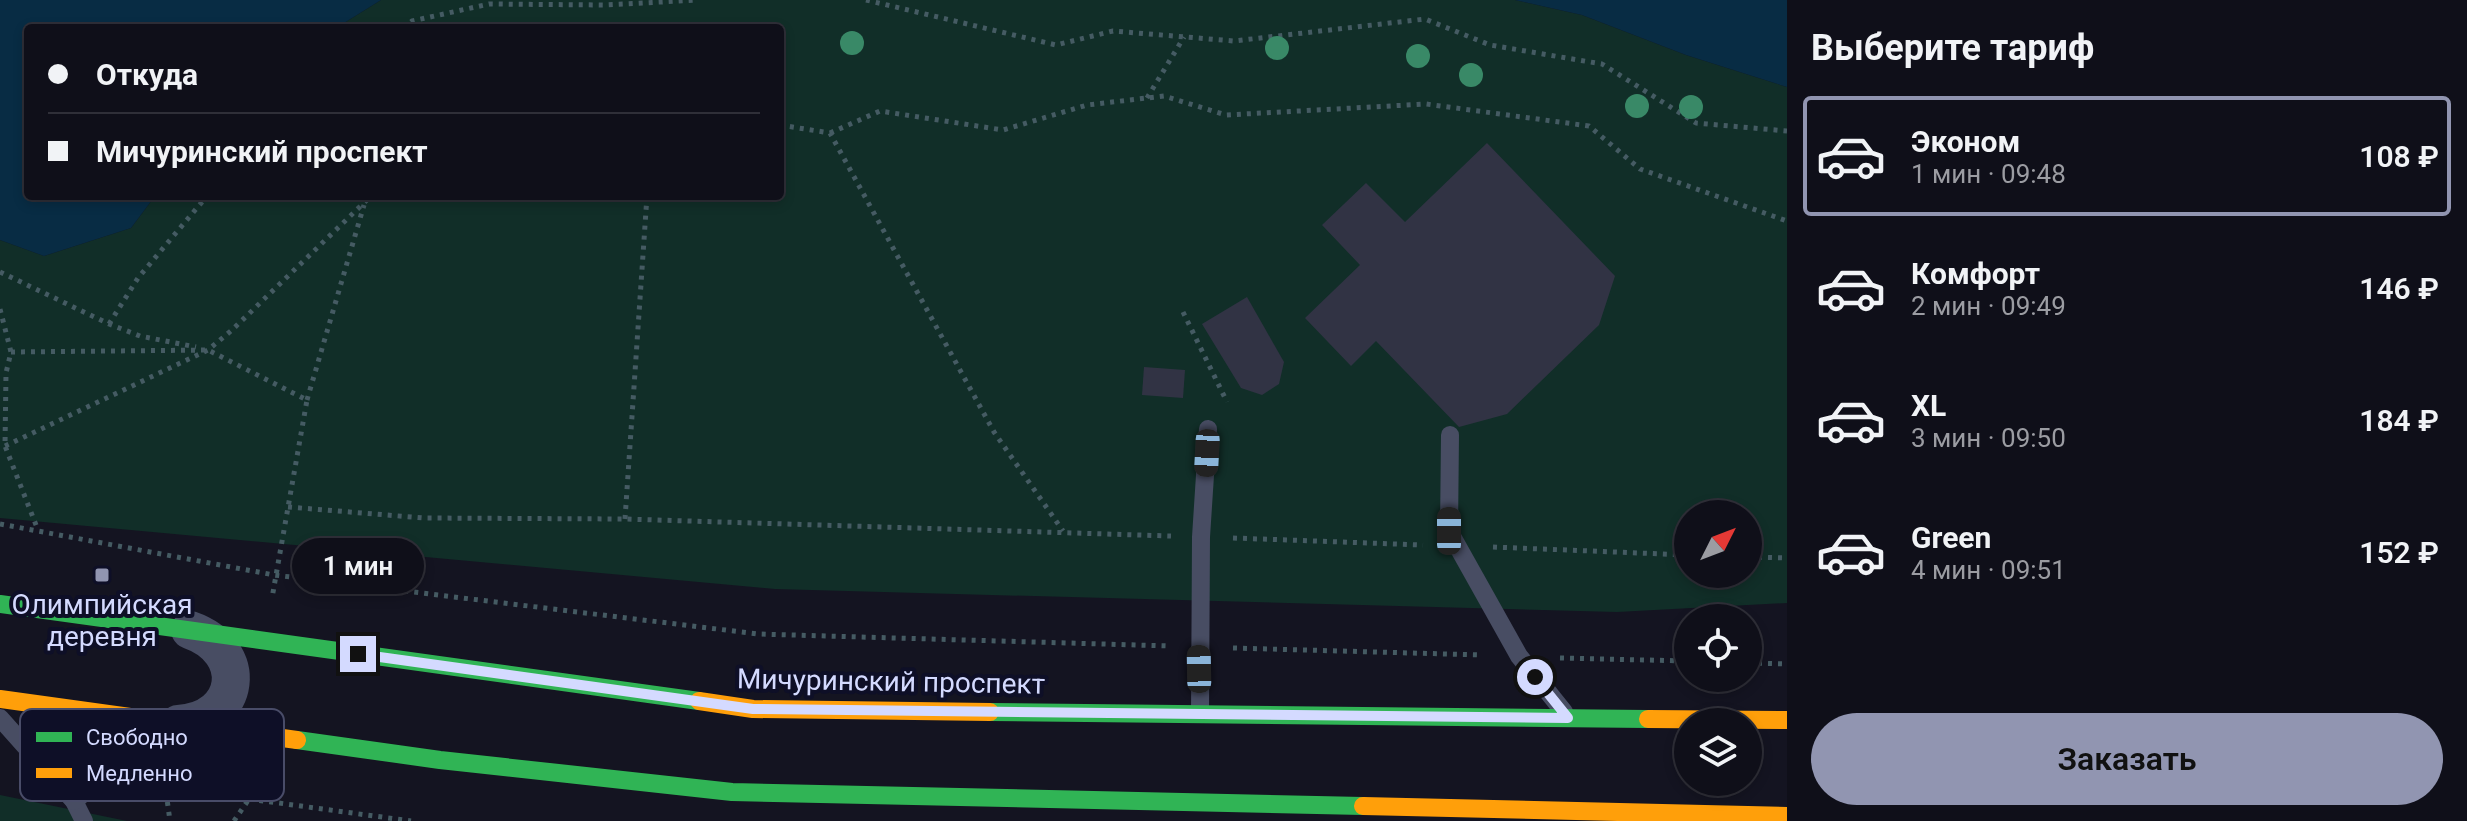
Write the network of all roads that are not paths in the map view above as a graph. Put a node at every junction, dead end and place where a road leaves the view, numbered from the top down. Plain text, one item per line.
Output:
1 (1208, 429) road end
2 (1450, 435) dead end
3 (0, 604) edge
4 (190, 630) junction
5 (0, 699) edge
6 (70, 709) edge
7 (218, 709) edge
8 (1200, 714) junction
9 (0, 718) edge
10 (1568, 718) junction
11 (1787, 720) edge
12 (284, 739) edge
13 (20, 740) edge
14 (74, 801) edge
15 (1787, 816) edge
16 (84, 821) edge

1 - 8 lane
2 - 10 lane
3 - 4 main road, Мичуринский проспект
4 - 7 street
4 - 8 main road, Мичуринский проспект
5 - 6 main road
8 - 10 main road, Мичуринский проспект
9 - 13 lane
10 - 11 main road, Мичуринский проспект
12 - 15 main road
14 - 16 lane

